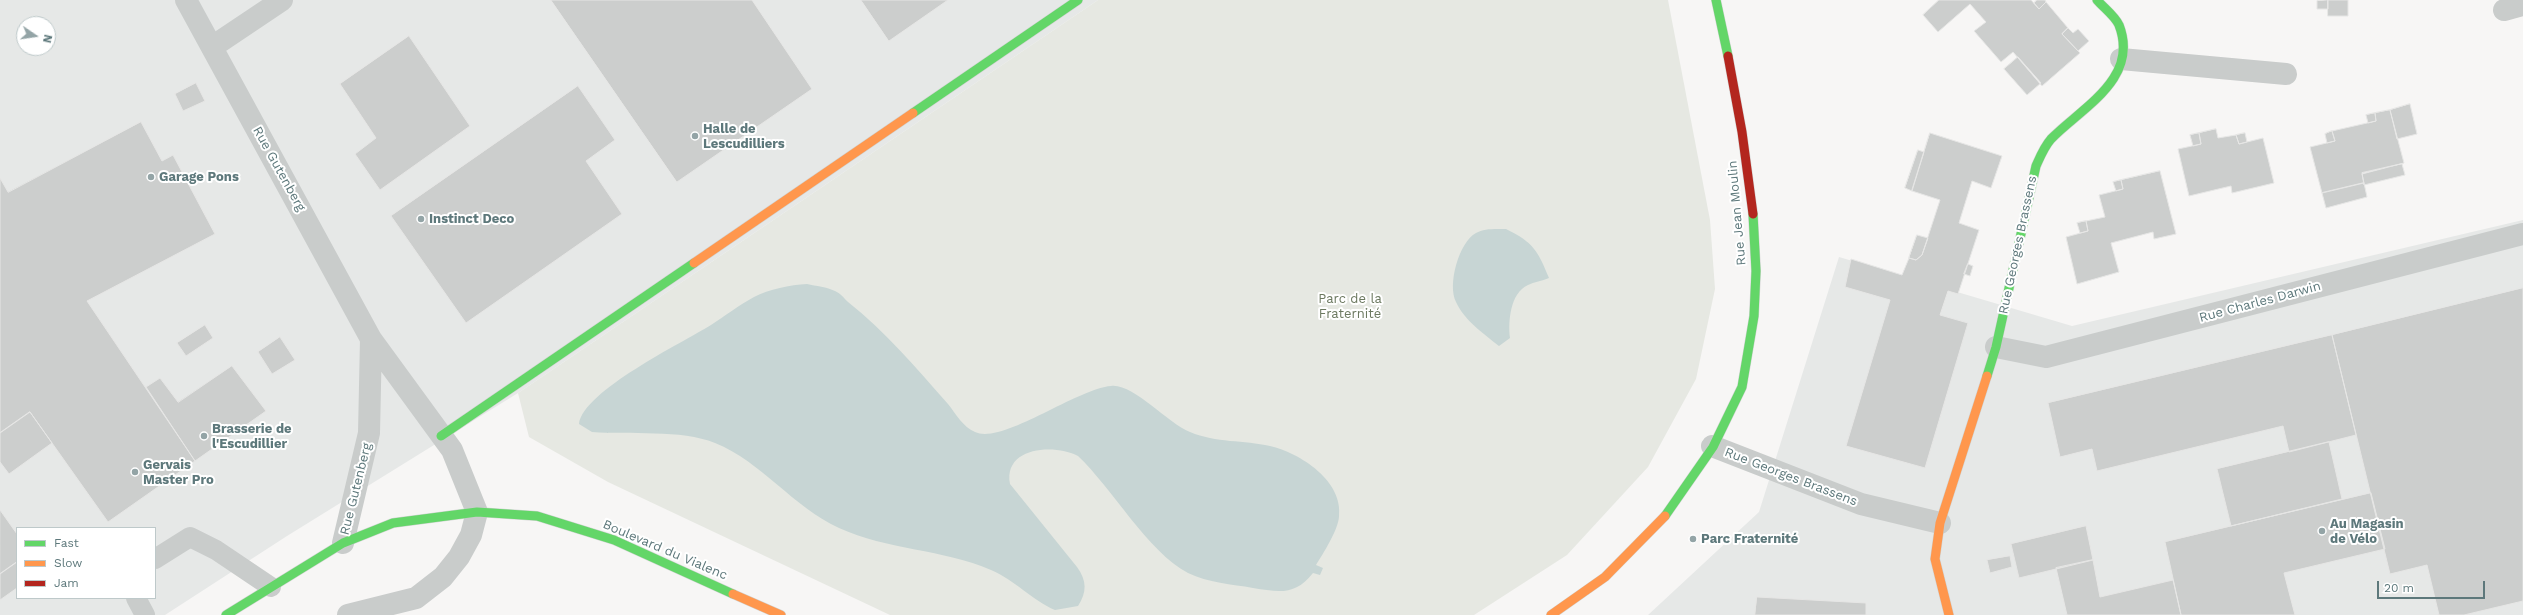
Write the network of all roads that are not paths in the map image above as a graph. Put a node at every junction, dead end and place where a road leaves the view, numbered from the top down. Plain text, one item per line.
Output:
1 (186, 0) edge
2 (282, 0) edge
3 (1078, 0) edge
4 (1716, 0) edge
5 (2097, 0) edge
6 (212, 47) junction
7 (2121, 59) junction
8 (2286, 74) dead end
9 (2523, 234) edge
10 (371, 339) junction
11 (1996, 347) junction
12 (441, 436) junction
13 (1712, 446) junction
14 (477, 512) junction
15 (1940, 523) junction
16 (342, 543) junction
17 (156, 558) edge
18 (271, 587) junction
19 (136, 599) edge
20 (1948, 614) edge
21 (144, 615) edge
22 (226, 615) edge
23 (348, 615) edge
24 (781, 615) edge
25 (1551, 615) edge

1 - 6 street, Rue Gutenberg
2 - 6 street
3 - 12 street
4 - 13 street, Rue Jean Moulin
5 - 7 street, Rue Georges Brassens
6 - 10 street, Rue Gutenberg
7 - 8 street
7 - 11 street, Rue Georges Brassens
9 - 11 street, Rue Charles Darwin
10 - 12 street, Rue Gutenberg
10 - 16 street, Rue Gutenberg
11 - 15 street, Rue Georges Brassens
12 - 14 street, Rue Gutenberg
13 - 15 street, Rue Georges Brassens
13 - 25 street, Rue Jean Moulin
14 - 16 street, Boulevard du Vialenc
14 - 23 street
14 - 24 street, Boulevard du Vialenc
15 - 20 street, Rue Georges Brassens
16 - 18 street, Boulevard du Vialenc
17 - 18 lane
18 - 22 street, Boulevard du Vialenc
19 - 21 lane

